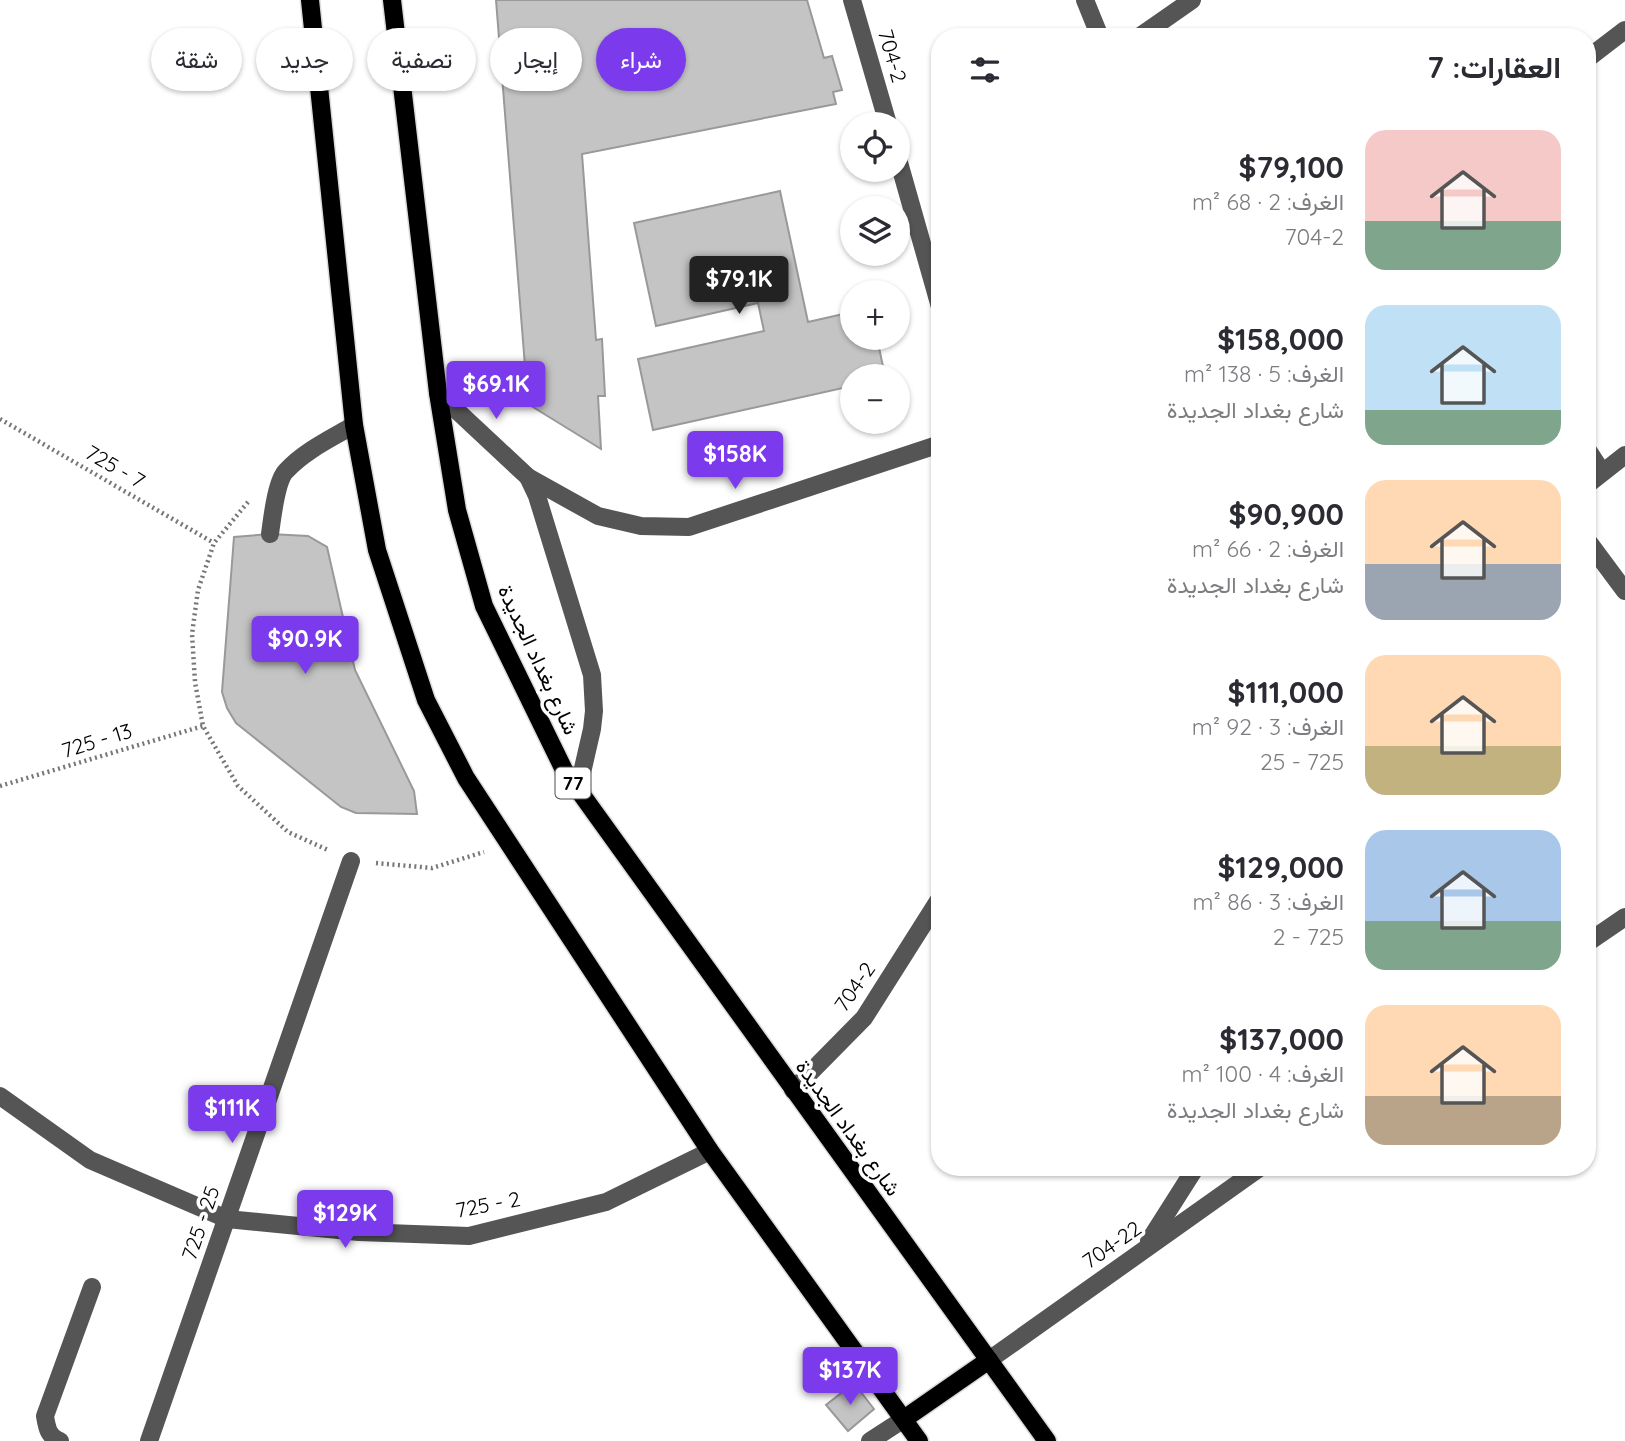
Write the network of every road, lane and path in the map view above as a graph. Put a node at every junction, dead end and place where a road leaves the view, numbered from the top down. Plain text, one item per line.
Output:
1 (310, 0) edge
2 (392, 0) edge
3 (852, 0) edge
4 (1085, 0) edge
5 (1192, 0) edge
6 (1096, 28) edge
7 (1152, 28) edge
8 (1625, 30) edge
9 (1596, 51) edge
10 (885, 112) edge
11 (905, 182) edge
12 (931, 275) edge
13 (438, 393) junction
14 (0, 419) edge
15 (354, 425) junction
16 (931, 447) edge
17 (1625, 455) edge
18 (1596, 463) edge
19 (284, 472) junction
20 (1602, 472) junction
21 (1596, 477) edge
22 (528, 478) junction
23 (270, 534) dead end
24 (214, 543) junction
25 (1596, 552) edge
26 (1625, 591) edge
27 (203, 726) junction
28 (0, 786) edge
29 (578, 790) junction
30 (510, 845) junction
31 (351, 861) junction
32 (931, 912) edge
33 (1625, 917) edge
34 (1596, 937) edge
35 (793, 1090) junction
36 (0, 1096) edge
37 (710, 1151) junction
38 (1190, 1176) edge
39 (1248, 1176) edge
40 (227, 1219) junction
41 (1144, 1250) junction
42 (92, 1287) dead end
43 (989, 1360) junction
44 (904, 1419) junction
45 (60, 1441) edge
46 (149, 1441) edge
47 (870, 1441) edge
48 (919, 1441) edge
49 (1047, 1441) edge

1 - 15 main road
2 - 13 main road, شارع بغداد الجديدة / 77
3 - 10 street, 704-2
4 - 6 street
5 - 7 street
8 - 9 street
11 - 12 street
13 - 22 street
13 - 29 main road, شارع بغداد الجديدة / 77
14 - 24 path, 725 - 7
15 - 19 street
15 - 30 main road
16 - 22 street
17 - 20 street
18 - 20 street
19 - 23 street
19 - 24 path
20 - 21 street
22 - 29 street
24 - 27 path
25 - 26 street
27 - 28 path, 725 - 13
27 - 31 path
29 - 35 main road, شارع بغداد الجديدة / 77
30 - 31 path
30 - 37 main road
31 - 40 street, 725 - 25
32 - 35 street, 704-2
33 - 34 street
35 - 43 main road, شارع بغداد الجديدة / 77
36 - 40 street, 725 - 2
37 - 40 street, 725 - 2
37 - 44 main road
38 - 41 street
39 - 41 street, 704-22
40 - 46 street, 725 - 25
41 - 43 street, 704-22
42 - 45 street
43 - 44 main road
43 - 49 main road, شارع بغداد الجديدة / 77
44 - 47 street
44 - 48 main road

